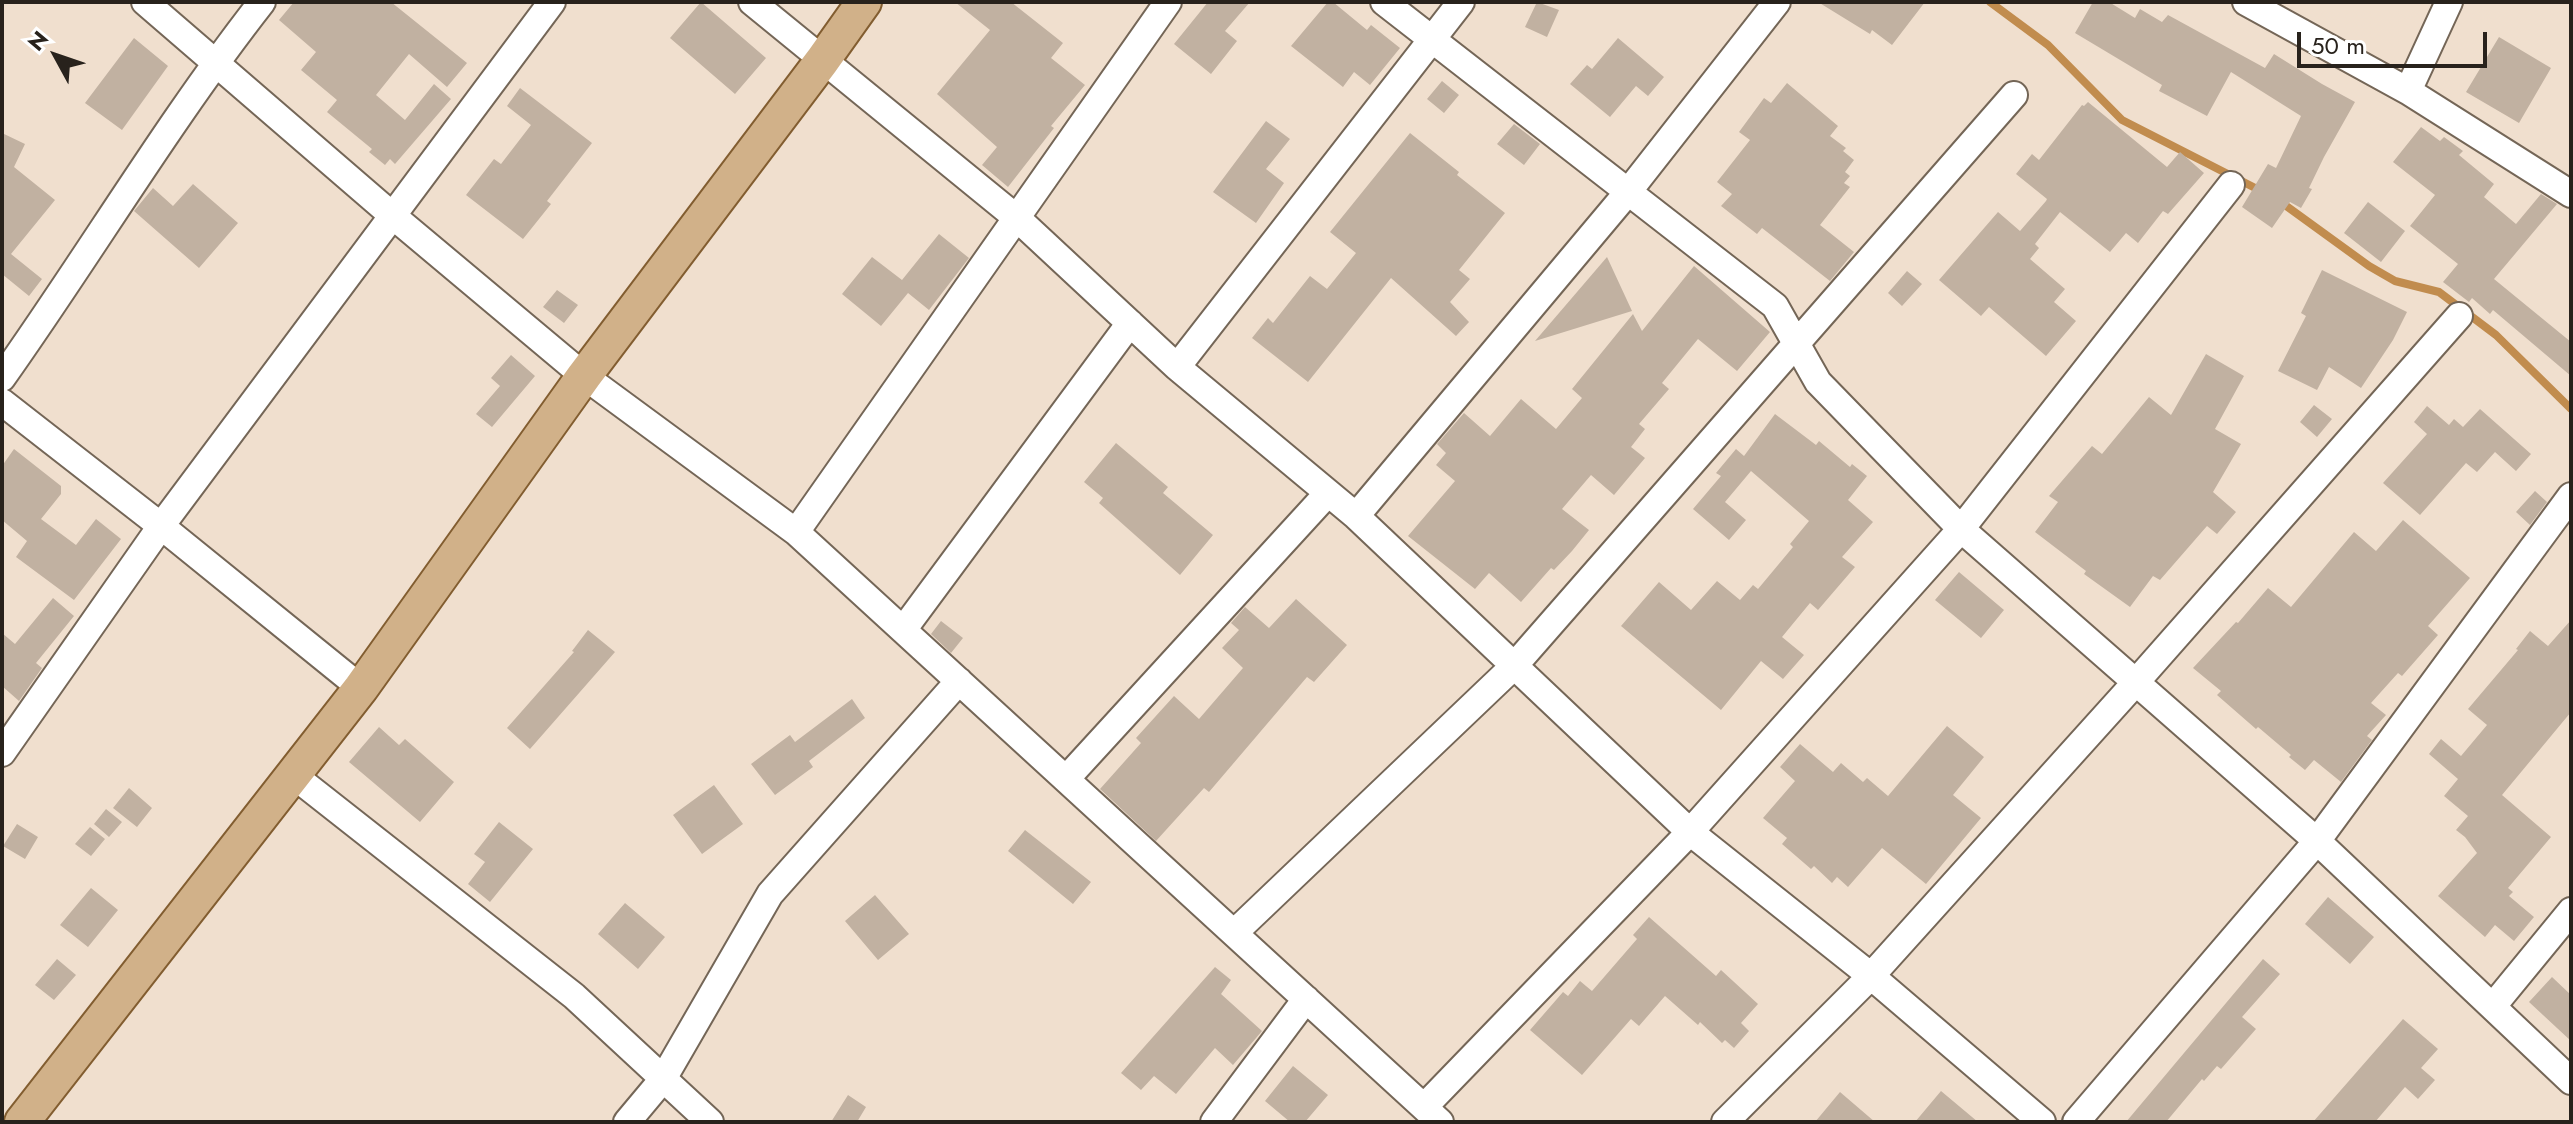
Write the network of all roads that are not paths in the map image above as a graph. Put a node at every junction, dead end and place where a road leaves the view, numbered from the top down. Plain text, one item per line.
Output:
1 (145, 2) edge
2 (262, 2) edge
3 (552, 2) edge
4 (752, 2) edge
5 (864, 2) edge
6 (1168, 2) edge
7 (1384, 2) edge
8 (1461, 2) edge
9 (1777, 2) edge
10 (2246, 2) edge
11 (2449, 2) edge
12 (1431, 40) junction
13 (822, 61) junction
14 (215, 62) junction
15 (2408, 91) junction
16 (2014, 95) dead end
17 (2231, 185) dead end
18 (1628, 192) junction
19 (2571, 194) edge
20 (393, 216) junction
21 (1018, 219) junction
22 (2459, 316) dead end
23 (1130, 323) junction
24 (1797, 343) junction
25 (1177, 367) junction
26 (584, 376) junction
27 (2, 378) edge
28 (2, 402) edge
29 (1328, 493) junction
30 (2571, 496) edge
31 (1356, 516) junction
32 (161, 526) junction
33 (1961, 529) junction
34 (796, 532) junction
35 (903, 630) junction
36 (1514, 666) junction
37 (959, 681) junction
38 (2136, 682) junction
39 (361, 688) junction
40 (2, 753) edge
41 (293, 775) junction
42 (1066, 779) junction
43 (1690, 832) junction
44 (2317, 841) junction
45 (2571, 911) edge
46 (1234, 933) junction
47 (1871, 976) junction
48 (1306, 999) junction
49 (2493, 1006) junction
50 (663, 1079) junction
51 (2571, 1081) edge
52 (1432, 1114) edge
53 (22, 1122) edge
54 (627, 1122) edge
55 (710, 1122) edge
56 (1214, 1122) edge
57 (1725, 1122) edge
58 (2042, 1122) edge
59 (2076, 1122) edge

1 - 14 street
2 - 14 street
3 - 20 street
4 - 13 street
5 - 13 main road
6 - 21 street
7 - 12 street
8 - 12 street
9 - 18 street
10 - 15 street
11 - 15 street
12 - 18 street
12 - 25 street
13 - 21 street
13 - 26 main road
14 - 20 street
14 - 27 street
15 - 19 street
16 - 24 street
17 - 33 street
18 - 24 street
18 - 31 street
20 - 26 street
20 - 32 street
21 - 23 street
21 - 34 street
22 - 38 street
23 - 25 street
23 - 35 street
24 - 33 street
24 - 36 street
25 - 29 street
26 - 34 street
26 - 39 main road
28 - 32 street
29 - 31 street
29 - 42 street
30 - 44 street
31 - 36 street
32 - 39 street
32 - 40 street
33 - 38 street
33 - 43 street
34 - 35 street
35 - 37 street
36 - 43 street
36 - 46 street
37 - 42 street
37 - 50 street
38 - 44 street
38 - 47 street
39 - 41 main road
41 - 50 street
41 - 53 main road
42 - 46 street
43 - 47 street
43 - 52 street
44 - 49 street
44 - 59 street
45 - 49 street
46 - 48 street
47 - 57 street
47 - 58 street
48 - 52 street
48 - 56 street
49 - 51 street
50 - 54 street
50 - 55 street

